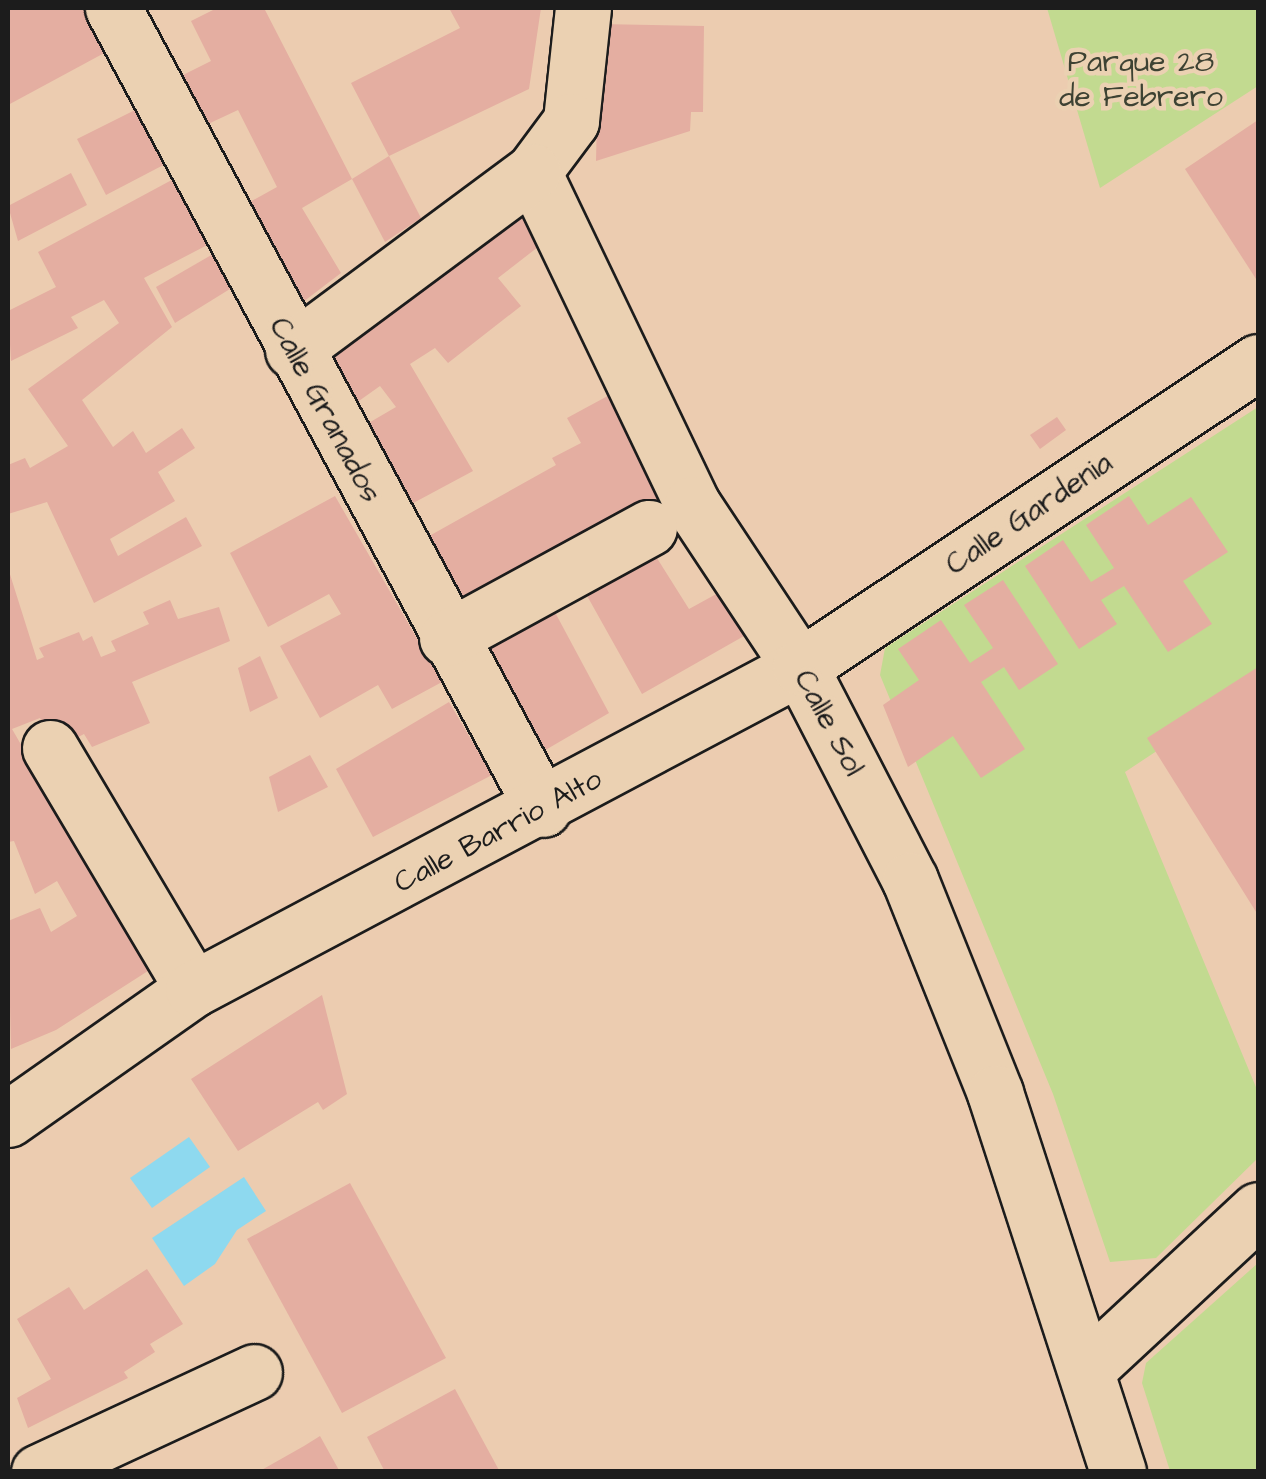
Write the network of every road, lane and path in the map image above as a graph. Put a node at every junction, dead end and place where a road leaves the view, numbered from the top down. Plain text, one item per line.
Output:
1 (113, 8) edge
2 (583, 8) edge
3 (534, 172) junction
4 (293, 350) junction
5 (1258, 362) edge
6 (649, 528) dead end
7 (447, 638) junction
8 (800, 667) junction
9 (50, 748) dead end
10 (543, 809) junction
11 (193, 990) junction
12 (8, 1118) edge
13 (1258, 1210) edge
14 (1087, 1369) junction
15 (254, 1372) dead end
16 (40, 1472) edge
17 (1118, 1472) edge

1 - 4 street, Calle Granados
2 - 3 street
3 - 4 street
3 - 8 street, Calle Sol
4 - 7 street, Calle Granados
5 - 8 street, Calle Gardenia
6 - 7 street
7 - 10 street, Calle Granados
8 - 10 street, Calle Barrio Alto
8 - 14 street, Calle Sol
9 - 11 street
10 - 11 street, Calle Barrio Alto
11 - 12 street, Calle Barrio Alto
13 - 14 street
14 - 17 street, Calle Sol
15 - 16 street

